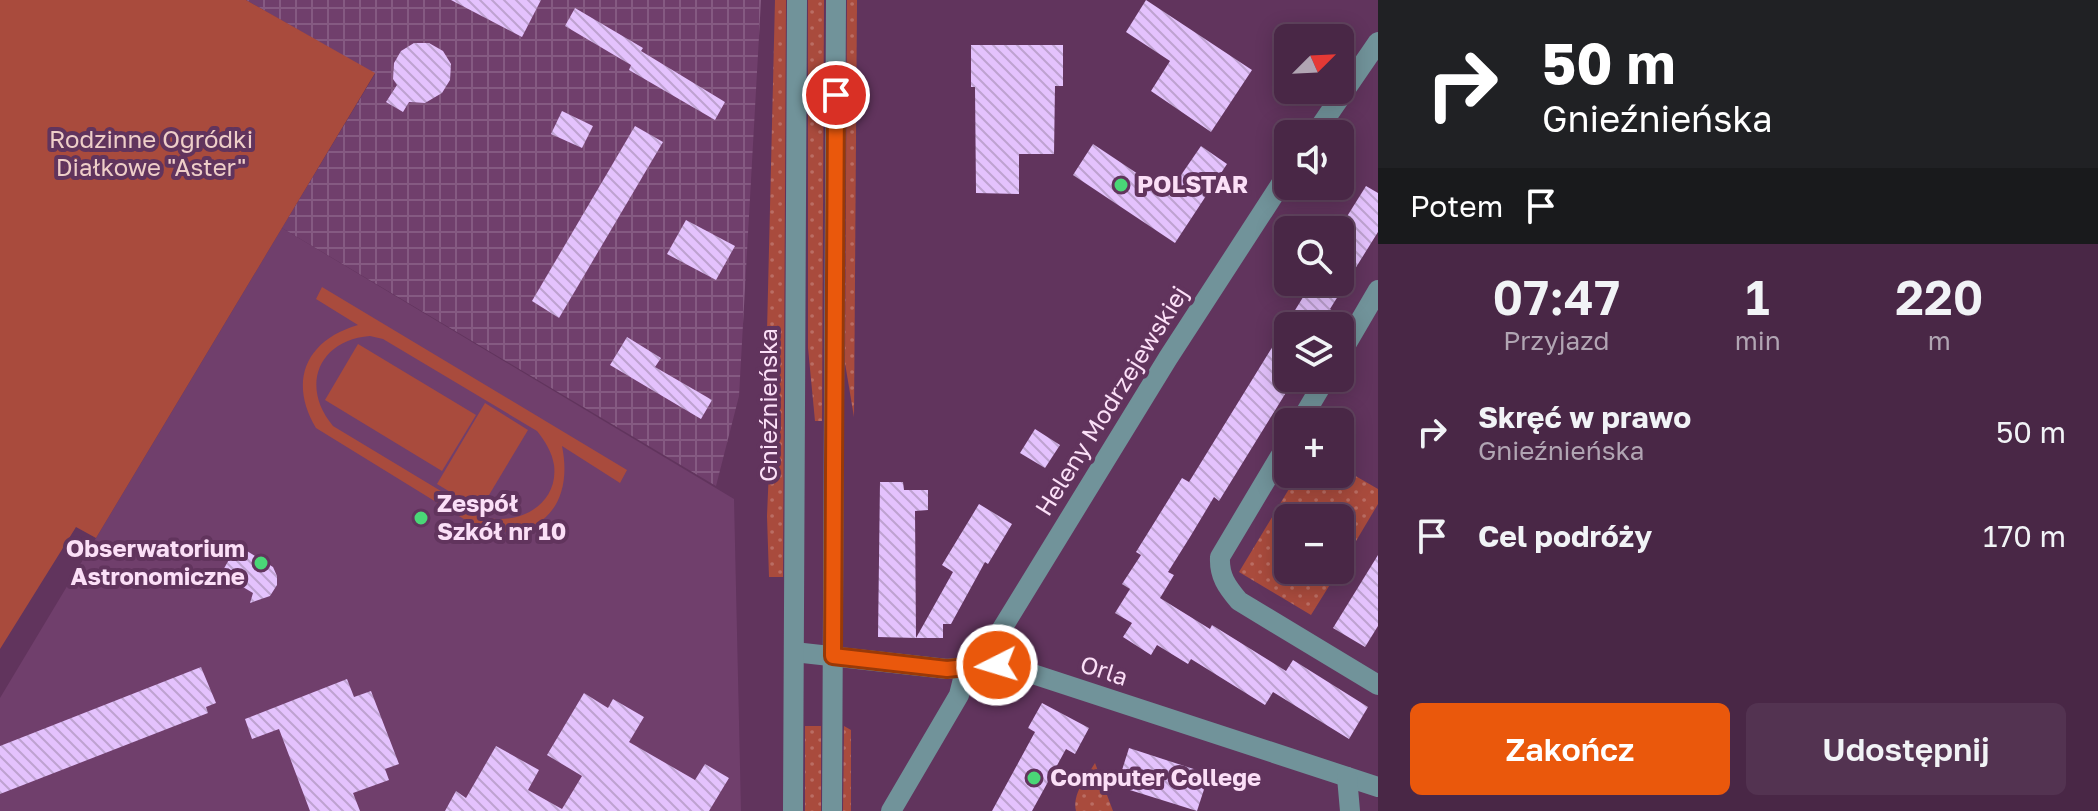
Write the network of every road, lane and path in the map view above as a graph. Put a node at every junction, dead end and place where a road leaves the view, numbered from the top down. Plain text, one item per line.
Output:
1 (797, 0) edge
2 (836, 0) edge
3 (1378, 42) edge
4 (1325, 120) edge
5 (1274, 195) edge
6 (1378, 290) edge
7 (1354, 331) edge
8 (1274, 466) edge
9 (794, 652) junction
10 (833, 656) junction
11 (975, 663) junction
12 (1378, 685) edge
13 (1347, 777) junction
14 (1378, 787) edge
15 (793, 811) edge
16 (832, 811) edge
17 (891, 811) edge
18 (1350, 811) edge

1 - 9 street, Gnieźnieńska
2 - 10 street
3 - 4 street
5 - 11 street, Heleny Modrzejewskiej
6 - 7 street
8 - 12 street
9 - 10 street, Orla
9 - 15 street, Gnieźnieńska
10 - 11 street, Orla
10 - 16 street
11 - 13 street, Orla
11 - 17 street, Heleny Modrzejewskiej
13 - 14 street, Orla
13 - 18 street

